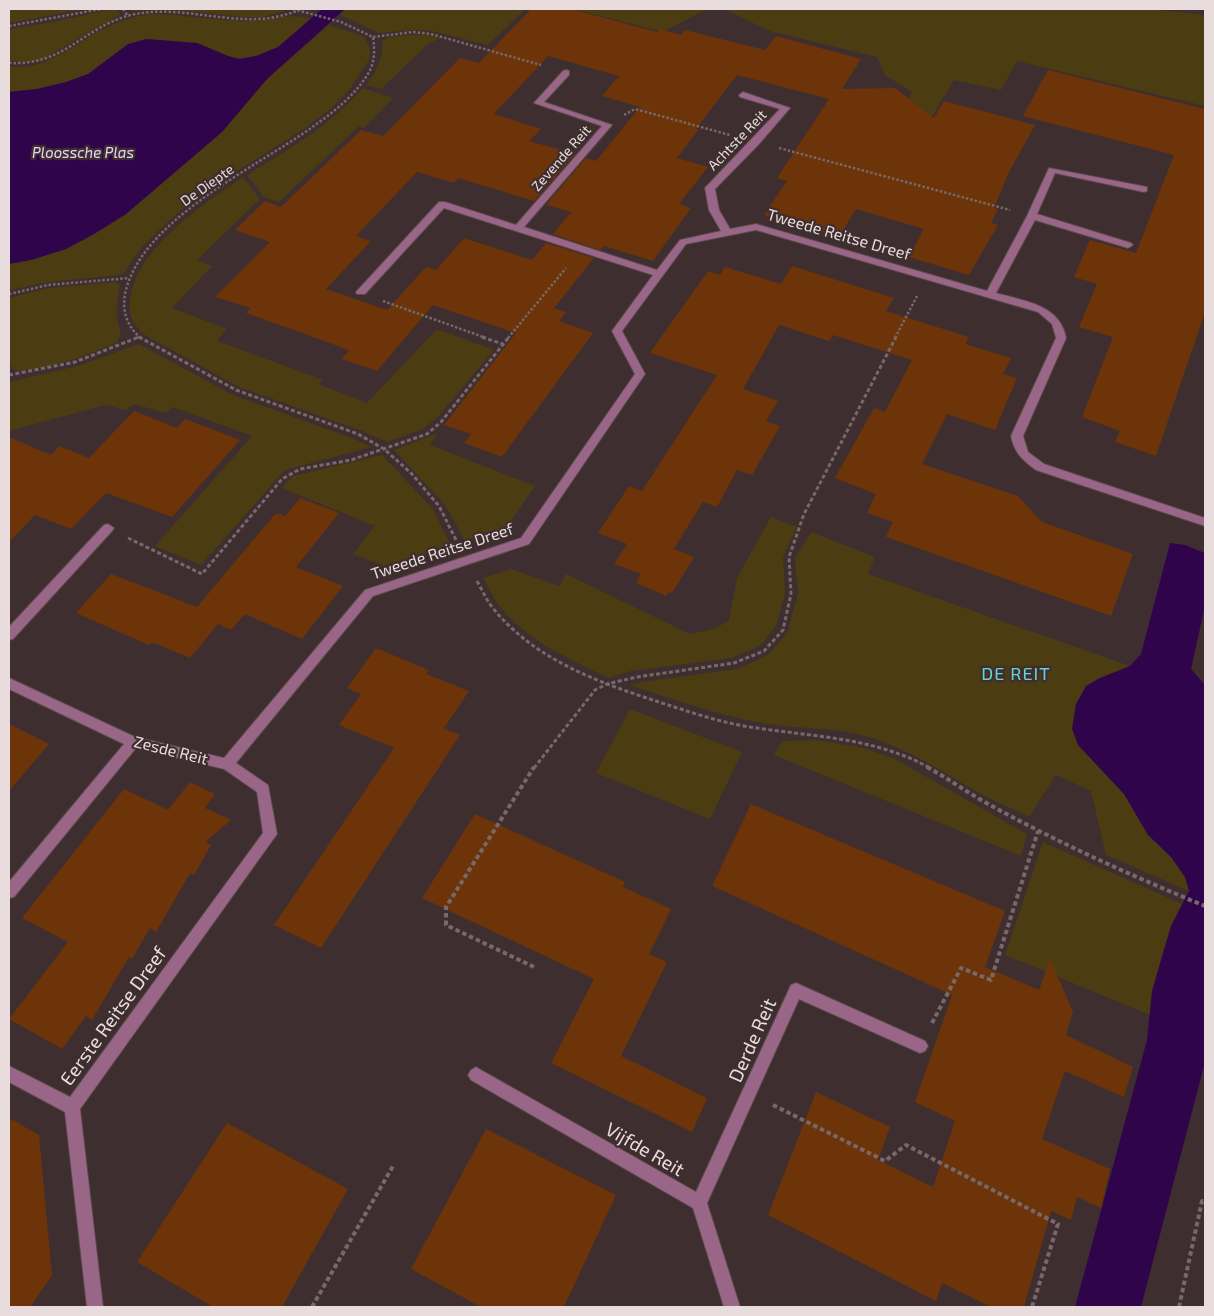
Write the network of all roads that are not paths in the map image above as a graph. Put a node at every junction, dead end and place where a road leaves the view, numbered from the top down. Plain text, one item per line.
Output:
1 (566, 73) road end
2 (743, 95) dead end
3 (1144, 189) dead end
4 (1032, 216) junction
5 (518, 228) junction
6 (727, 232) junction
7 (1128, 246) dead end
8 (659, 274) junction
9 (361, 292) road end
10 (990, 294) junction
11 (1205, 522) edge
12 (108, 528) road end
13 (9, 635) edge
14 (9, 683) edge
15 (133, 742) junction
16 (227, 764) junction
17 (270, 834) joint
18 (9, 892) edge
19 (920, 1046) road end
20 (9, 1074) edge
21 (476, 1076) dead end
22 (72, 1107) junction
23 (699, 1203) junction
24 (95, 1307) edge
25 (732, 1307) edge

1 - 5 street, Zevende Reit
2 - 6 street, Achtste Reit
3 - 4 street
4 - 7 street
4 - 10 street
5 - 8 street
5 - 9 street
6 - 8 street, Tweede Reitse Dreef
6 - 10 street, Tweede Reitse Dreef
8 - 16 street, Tweede Reitse Dreef
10 - 11 street, Tweede Reitse Dreef
12 - 13 street
14 - 15 street, Zesde Reit
15 - 16 street, Zesde Reit
15 - 18 street
16 - 17 street, Zesde Reit
17 - 22 street, Eerste Reitse Dreef
19 - 23 street, Derde Reit
20 - 22 street
21 - 23 street, Vijfde Reit
22 - 24 street, Eerste Reitse Dreef
23 - 25 street

